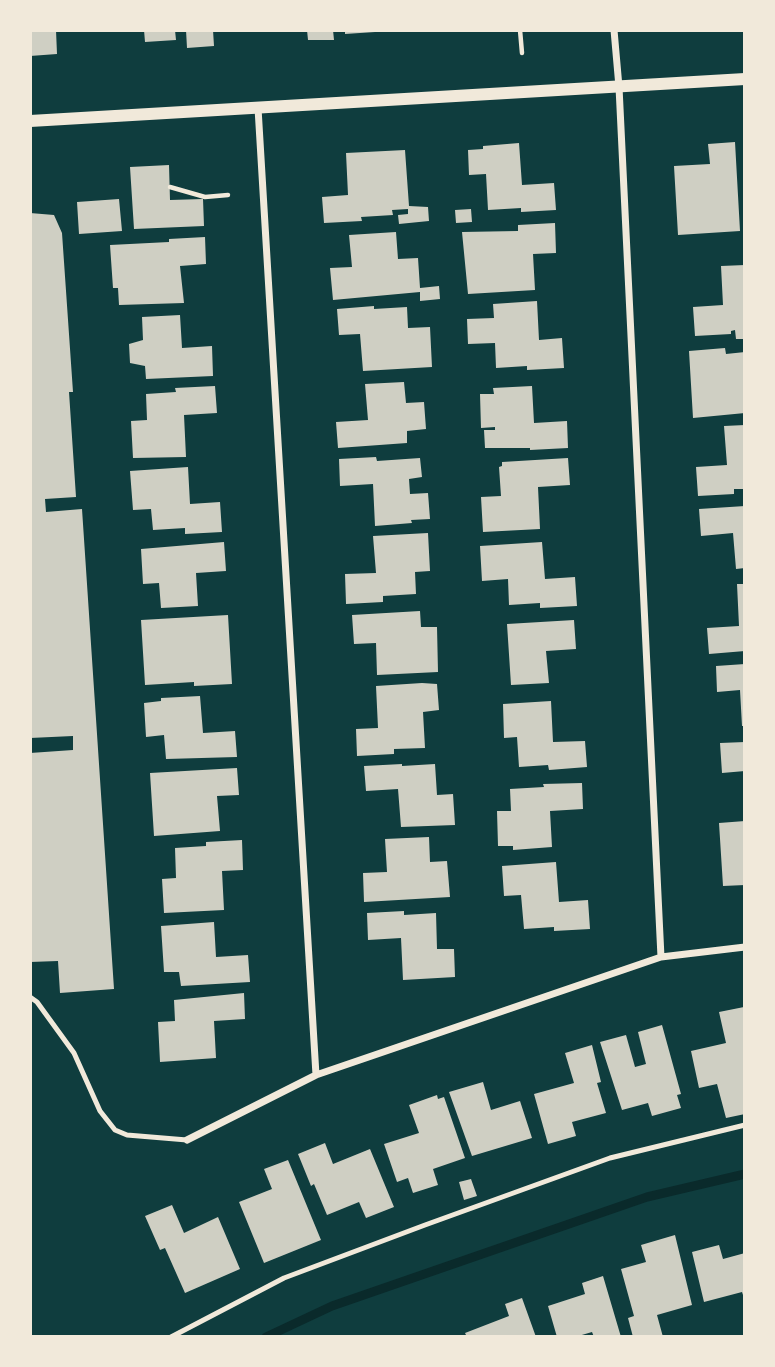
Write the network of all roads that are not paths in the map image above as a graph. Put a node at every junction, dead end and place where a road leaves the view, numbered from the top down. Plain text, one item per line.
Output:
1 (614, 30) edge
2 (745, 79) edge
3 (619, 87) junction
4 (258, 108) junction
5 (30, 121) edge
6 (745, 947) edge
7 (660, 957) junction
8 (30, 997) edge
9 (316, 1075) junction
10 (745, 1125) edge
11 (187, 1140) joint
12 (172, 1337) edge

1 - 3 street
2 - 3 street
3 - 4 street
3 - 7 street
4 - 5 street
4 - 9 street
6 - 7 street
7 - 9 street
8 - 11 lane
9 - 11 street
10 - 12 lane

